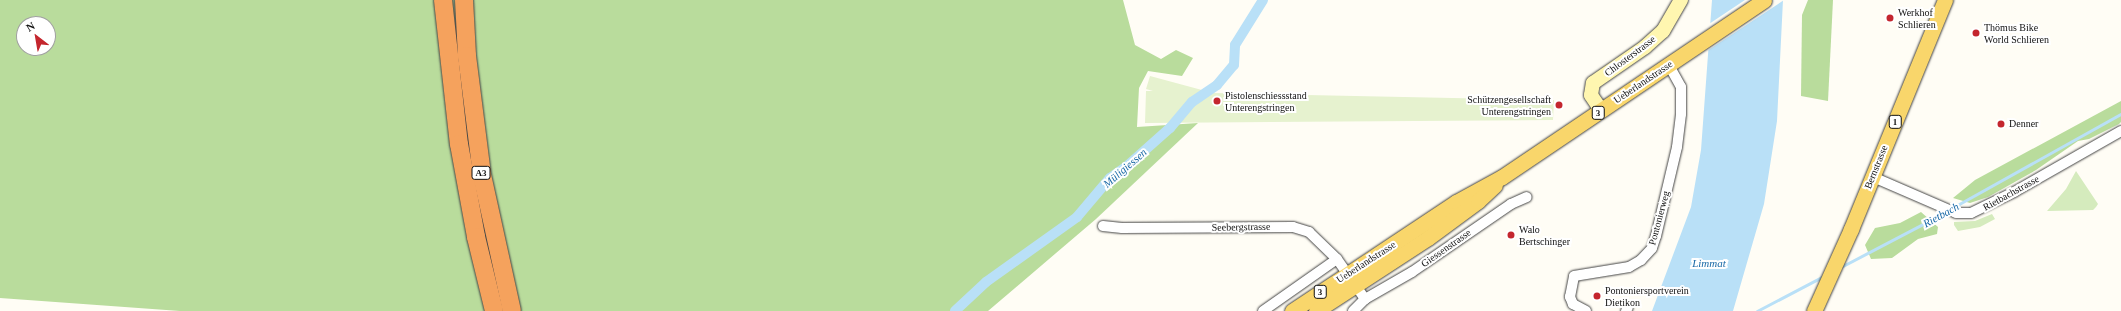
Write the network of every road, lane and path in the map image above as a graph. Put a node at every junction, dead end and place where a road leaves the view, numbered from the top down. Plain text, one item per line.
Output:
1 (443, 0) edge
2 (457, 0) edge
3 (464, 0) edge
4 (1681, 0) edge
5 (1764, 0) edge
6 (1945, 0) edge
7 (464, 32) junction
8 (1669, 64) junction
9 (1601, 110) junction
10 (2121, 131) edge
11 (1873, 177) junction
12 (1527, 196) dead end
13 (1103, 226) dead end
14 (1337, 259) junction
15 (1352, 279) junction
16 (1365, 299) junction
17 (494, 311) edge
18 (512, 311) edge
19 (1263, 311) edge
20 (1292, 311) edge
21 (1316, 311) edge
22 (1353, 311) edge
23 (1586, 311) edge
24 (1814, 311) edge

1 - 17 highway, A3
2 - 7 highway, A3
3 - 7 highway
4 - 9 street, Chlosterstrasse
5 - 8 main road, Ueberlandstrasse / 3
6 - 11 main road, Bernstrasse / 1
7 - 18 highway, A3
8 - 9 main road, Ueberlandstrasse / 3
8 - 23 street, Pontonierweg
9 - 15 main road, Ueberlandstrasse / 3
10 - 11 street, Rietbachstrasse
11 - 24 main road, Bernstrasse / 1
12 - 16 street, Giessenstrasse
13 - 14 street, Seebergstrasse
14 - 15 street, Seebergstrasse
14 - 19 street
15 - 16 street
15 - 20 main road, Ueberlandstrasse / 3
15 - 21 main road, Ueberlandstrasse / 3
16 - 22 street, Giessenstrasse

